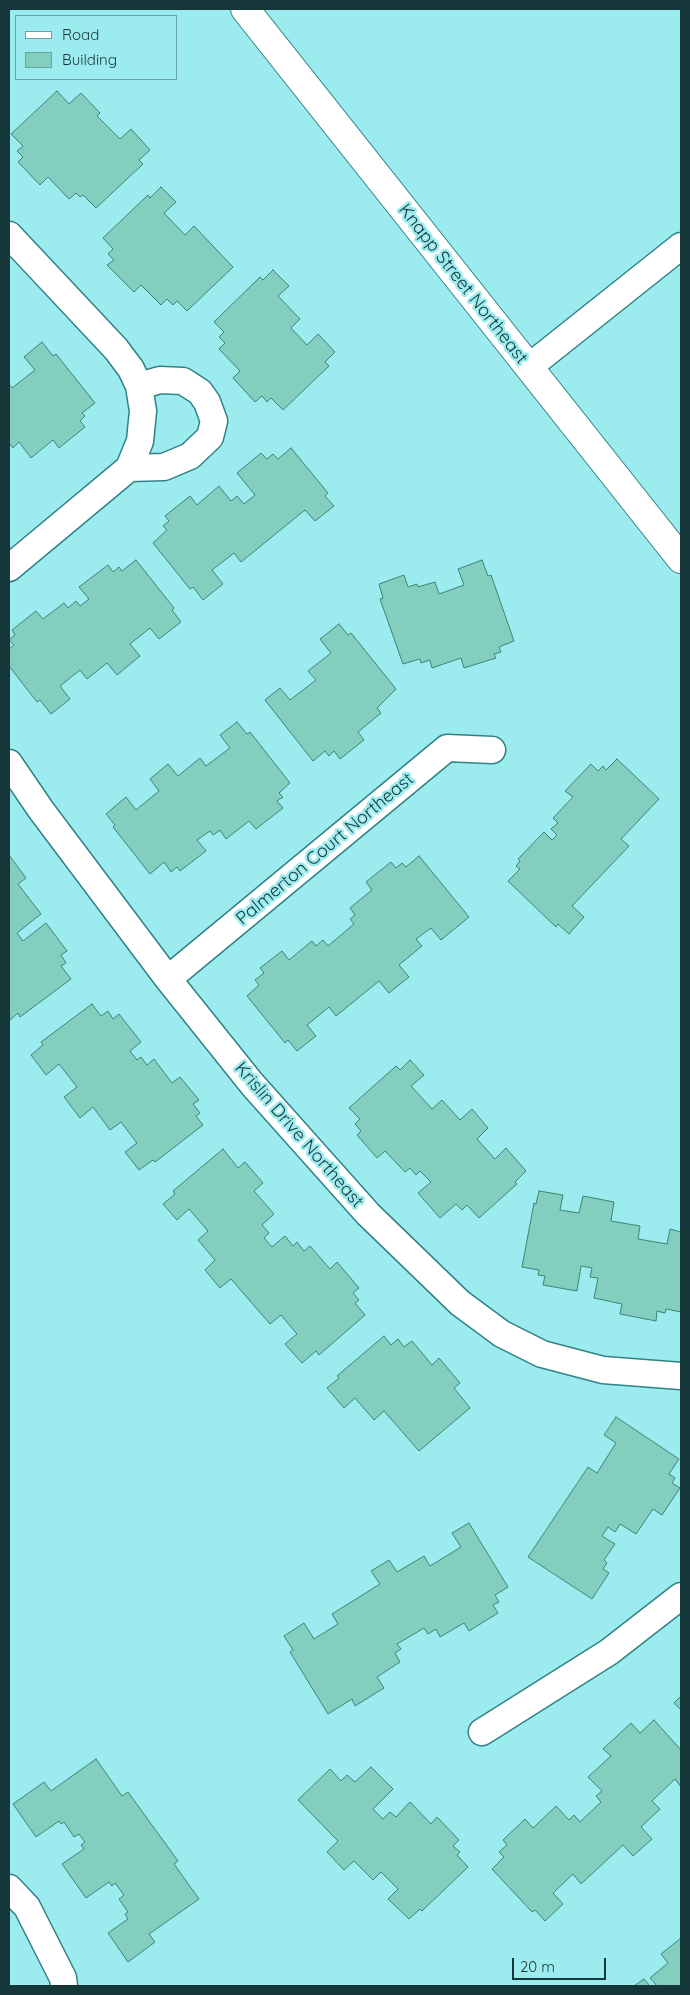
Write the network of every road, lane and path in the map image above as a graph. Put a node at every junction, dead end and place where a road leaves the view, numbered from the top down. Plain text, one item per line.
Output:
1 (245, 9) edge
2 (9, 235) edge
3 (681, 246) edge
4 (529, 367) junction
5 (139, 386) junction
6 (129, 468) junction
7 (681, 558) edge
8 (9, 568) edge
9 (492, 750) dead end
10 (9, 763) edge
11 (168, 979) junction
12 (681, 1376) edge
13 (681, 1596) edge
14 (482, 1732) dead end
15 (9, 1888) edge
16 (64, 1986) edge

1 - 4 main road, Knapp Street Northeast
2 - 5 street
3 - 4 street
4 - 7 main road, Knapp Street Northeast
5 - 6 street
5 - 6 street
6 - 8 street
9 - 11 street, Palmerton Court Northeast
10 - 11 street, Krislin Drive Northeast
11 - 12 street, Krislin Drive Northeast
13 - 14 street
15 - 16 street

